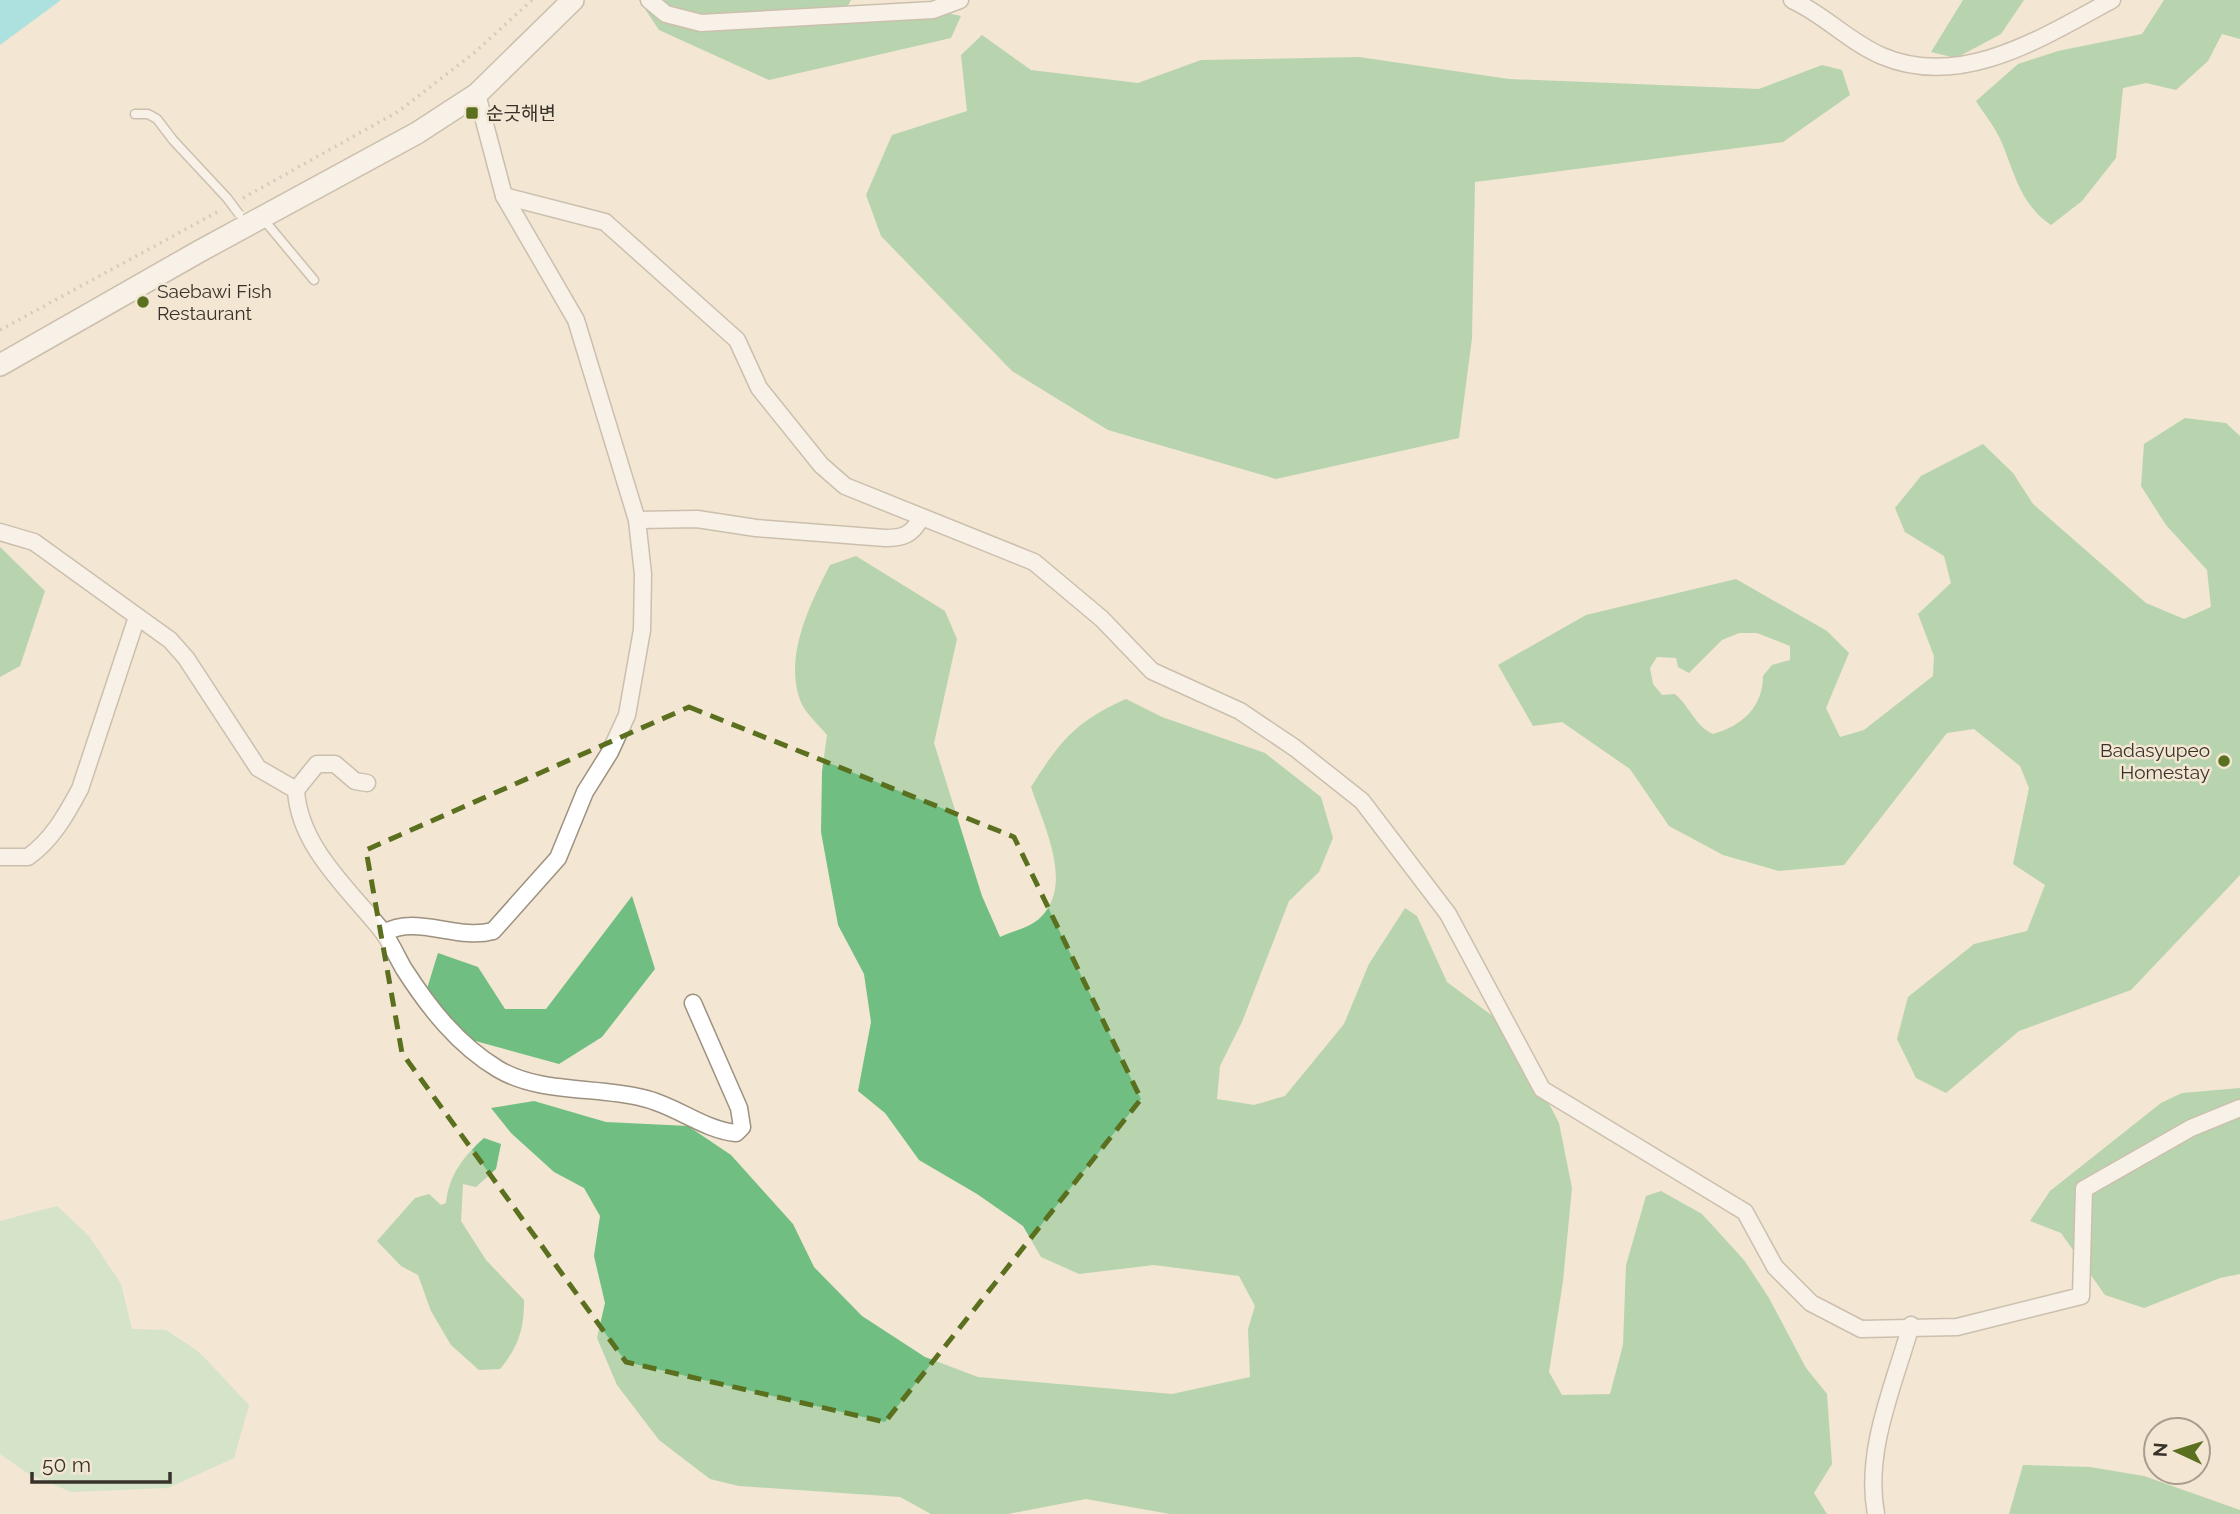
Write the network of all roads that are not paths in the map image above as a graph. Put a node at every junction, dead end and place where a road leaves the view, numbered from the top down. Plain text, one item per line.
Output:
1 (573, 0) edge
2 (649, 0) edge
3 (960, 0) edge
4 (1792, 0) edge
5 (2112, 0) edge
6 (477, 94) junction
7 (135, 114) dead end
8 (503, 196) junction
9 (249, 219) junction
10 (314, 280) dead end
11 (0, 365) edge
12 (921, 518) junction
13 (637, 520) junction
14 (0, 532) edge
15 (137, 617) junction
16 (367, 783) dead end
17 (296, 790) junction
18 (0, 857) edge
19 (384, 933) junction
20 (693, 1003) dead end
21 (2240, 1108) edge
22 (1912, 1325) junction
23 (1875, 1514) edge

1 - 6 street
2 - 3 street
4 - 5 street
6 - 8 street
6 - 9 street
7 - 9 lane, bridge
8 - 12 street
8 - 13 street
9 - 10 lane
9 - 11 street
12 - 13 street
12 - 22 street
13 - 19 street
14 - 15 street
15 - 17 street
15 - 18 street
16 - 17 street
17 - 19 street
19 - 20 street
21 - 22 street
22 - 23 street

